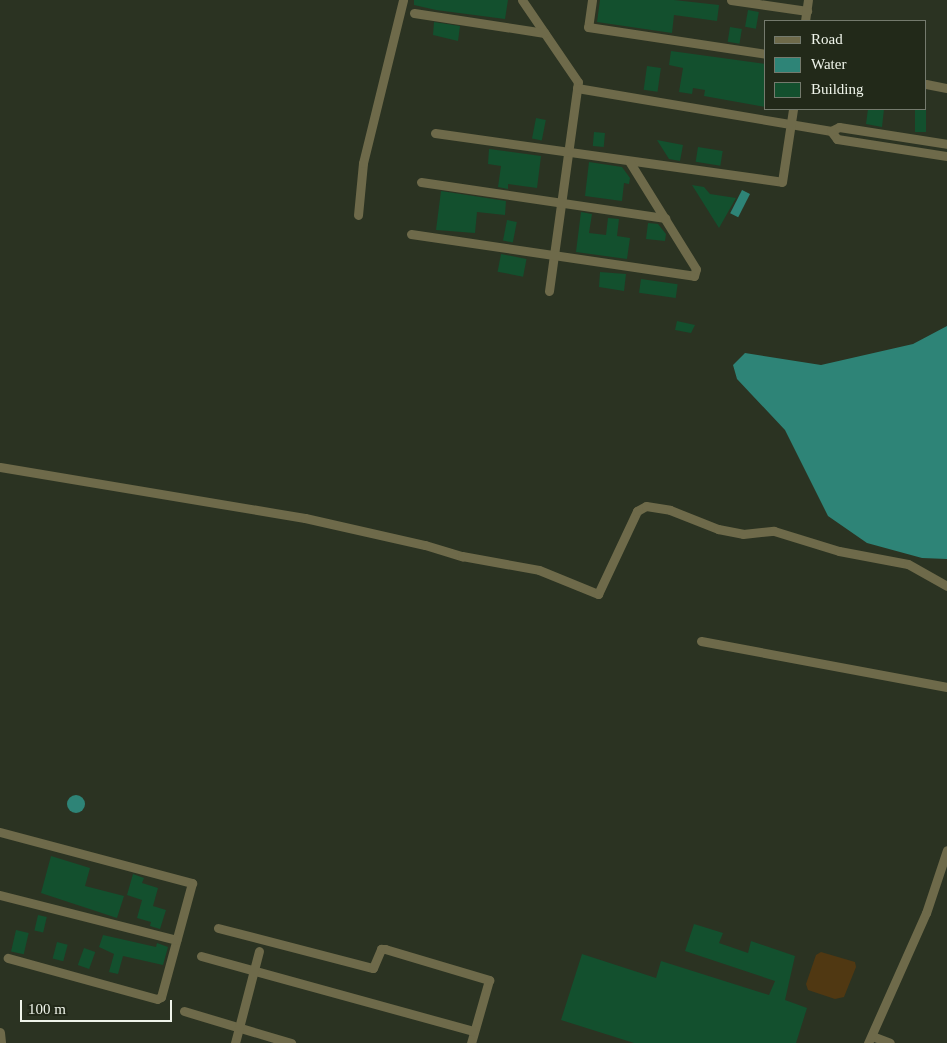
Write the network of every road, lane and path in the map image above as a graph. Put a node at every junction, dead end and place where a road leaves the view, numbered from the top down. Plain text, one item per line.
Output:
1 (402, 0) edge
2 (522, 0) edge
3 (592, 0) edge
4 (731, 0) edge
5 (808, 0) edge
6 (807, 11) junction
7 (414, 13) dead end
8 (805, 20) edge
9 (544, 33) junction
10 (764, 54) edge
11 (927, 84) edge
12 (577, 88) junction
13 (947, 88) edge
14 (792, 110) edge
15 (790, 124) junction
16 (831, 131) junction
17 (435, 133) dead end
18 (947, 144) edge
19 (568, 152) junction
20 (947, 156) edge
21 (628, 161) junction
22 (421, 182) dead end
23 (561, 204) junction
24 (358, 215) dead end
25 (665, 218) junction
26 (411, 234) dead end
27 (554, 256) junction
28 (549, 291) dead end
29 (0, 467) edge
30 (947, 586) edge
31 (701, 641) dead end
32 (947, 687) edge
33 (0, 832) edge
34 (947, 850) edge
35 (0, 895) edge
36 (218, 928) dead end
37 (176, 940) junction
38 (259, 951) dead end
39 (201, 956) dead end
40 (8, 958) dead end
41 (255, 971) junction
42 (184, 1011) dead end
43 (240, 1028) junction
44 (474, 1031) junction
45 (0, 1033) edge
46 (870, 1039) edge
47 (1, 1043) edge
48 (235, 1043) edge
49 (291, 1043) edge
50 (471, 1043) edge
51 (890, 1043) edge

1 - 24 street
2 - 9 street
3 - 10 street
4 - 6 street
5 - 6 street
6 - 8 street
7 - 9 street
9 - 12 street
11 - 13 street
12 - 15 street
12 - 19 street
14 - 15 street
15 - 16 street
15 - 21 street
16 - 18 street
16 - 20 street
17 - 19 street
19 - 21 street
19 - 23 street
21 - 25 street
22 - 23 street
23 - 25 street
23 - 27 street
25 - 27 street
26 - 27 street
27 - 28 street
29 - 30 street
31 - 32 street
33 - 37 street
34 - 46 street
35 - 37 street
36 - 44 street
37 - 40 street
38 - 41 street
39 - 41 street
41 - 43 street
41 - 44 street
42 - 43 street
43 - 48 street
43 - 49 street
44 - 50 street
45 - 47 street
46 - 51 street

